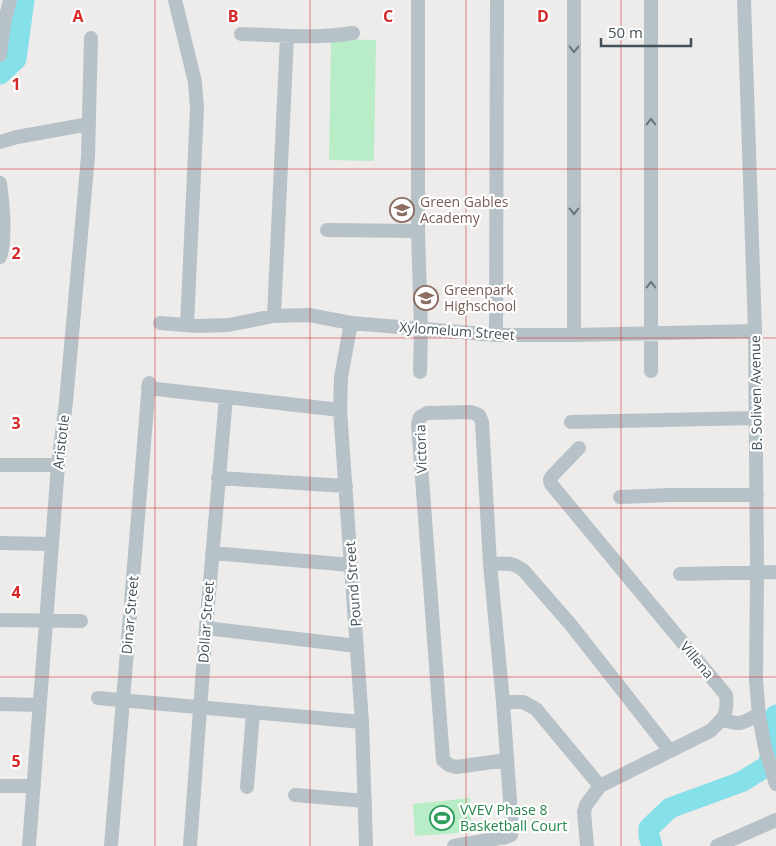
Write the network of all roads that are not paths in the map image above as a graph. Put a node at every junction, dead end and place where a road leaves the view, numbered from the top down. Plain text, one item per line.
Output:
1 (175, 0) edge
2 (418, 0) edge
3 (497, 0) edge
4 (574, 0) edge
5 (651, 0) edge
6 (744, 0) edge
7 (6, 7) edge
8 (241, 34) dead end
9 (353, 34) dead end
10 (287, 36) junction
11 (91, 38) dead end
12 (0, 55) edge
13 (89, 124) junction
14 (0, 142) edge
15 (0, 184) edge
16 (327, 230) dead end
17 (418, 231) junction
18 (0, 257) edge
19 (274, 316) junction
20 (160, 322) dead end
21 (351, 323) junction
22 (187, 325) junction
23 (421, 329) junction
24 (755, 331) junction
25 (651, 333) junction
26 (496, 335) junction
27 (574, 335) junction
28 (652, 371) dead end
29 (420, 372) dead end
30 (226, 397) junction
31 (340, 410) junction
32 (756, 418) junction
33 (571, 422) dead end
34 (579, 448) dead end
35 (58, 465) junction
36 (0, 466) edge
37 (218, 478) junction
38 (346, 486) junction
39 (757, 495) junction
40 (620, 496) dead end
41 (0, 543) edge
42 (52, 544) junction
43 (212, 553) junction
44 (351, 564) junction
45 (490, 564) junction
46 (757, 572) junction
47 (776, 572) edge
48 (680, 574) dead end
49 (0, 620) edge
50 (45, 621) junction
51 (81, 621) dead end
52 (206, 628) junction
53 (357, 646) junction
54 (98, 698) dead end
55 (123, 701) junction
56 (502, 702) junction
57 (0, 704) edge
58 (40, 705) junction
59 (200, 708) junction
60 (253, 712) junction
61 (759, 714) junction
62 (723, 718) junction
63 (362, 722) junction
64 (670, 751) junction
65 (507, 760) junction
66 (776, 784) edge
67 (0, 786) edge
68 (34, 786) junction
69 (600, 786) junction
70 (247, 787) dead end
71 (295, 794) dead end
72 (365, 801) junction
73 (776, 820) edge
74 (736, 842) edge
75 (29, 846) edge
76 (111, 846) edge
77 (190, 846) edge
78 (366, 846) edge
79 (454, 846) edge
80 (587, 846) edge
81 (717, 846) edge

1 - 22 street
2 - 17 street
3 - 26 street
4 -> 27 street
25 -> 5 street
6 - 24 street, B. Soliven Avenue
7 - 12 street
8 - 10 street
9 - 10 street
10 - 19 street
11 - 13 street, Aristotle
13 - 14 street
13 - 35 street, Aristotle
15 - 18 street
16 - 17 street
17 - 23 street
19 - 21 street, Xylomelum Street
19 - 22 street, Xylomelum Street
20 - 22 street, Xylomelum Street
21 - 23 street, Xylomelum Street
21 - 31 street, Pound Street
23 - 26 street, Xylomelum Street
23 - 29 street
24 - 25 street, Xylomelum Street
24 - 32 street, B. Soliven Avenue
25 - 27 street, Xylomelum Street
25 - 28 street
26 - 27 street, Xylomelum Street
30 - 31 street
30 - 37 street, Dollar Street
30 - 55 street, Dinar Street
31 - 38 street, Pound Street
32 - 33 street
32 - 39 street, B. Soliven Avenue
34 - 62 street, Villena
35 - 36 street
35 - 42 street, Aristotle
37 - 38 street
37 - 43 street, Dollar Street
38 - 44 street, Pound Street
39 - 40 street
39 - 46 street, B. Soliven Avenue
41 - 42 street
42 - 50 street, Aristotle
43 - 44 street
43 - 52 street, Dollar Street
44 - 53 street, Pound Street
45 - 56 street, Victoria
45 - 64 street
45 - 65 street, Victoria
46 - 47 street
46 - 48 street
46 - 61 street, B. Soliven Avenue
49 - 50 street
50 - 51 street
50 - 58 street, Aristotle
52 - 53 street
52 - 59 street, Dollar Street
53 - 63 street, Pound Street
54 - 55 street
55 - 59 street
55 - 76 street, Dinar Street
56 - 65 street, Victoria
56 - 69 street
57 - 58 street
58 - 68 street, Aristotle
59 - 60 street
59 - 77 street, Dollar Street
60 - 63 street
60 - 70 street
61 - 62 street
61 - 66 street, B. Soliven Avenue
62 - 64 street
63 - 72 street, Pound Street
64 - 69 street
65 - 79 street, Victoria
67 - 68 street
68 - 75 street, Aristotle
69 - 80 street
71 - 72 street
72 - 78 street, Pound Street
73 - 74 street
74 - 81 street

